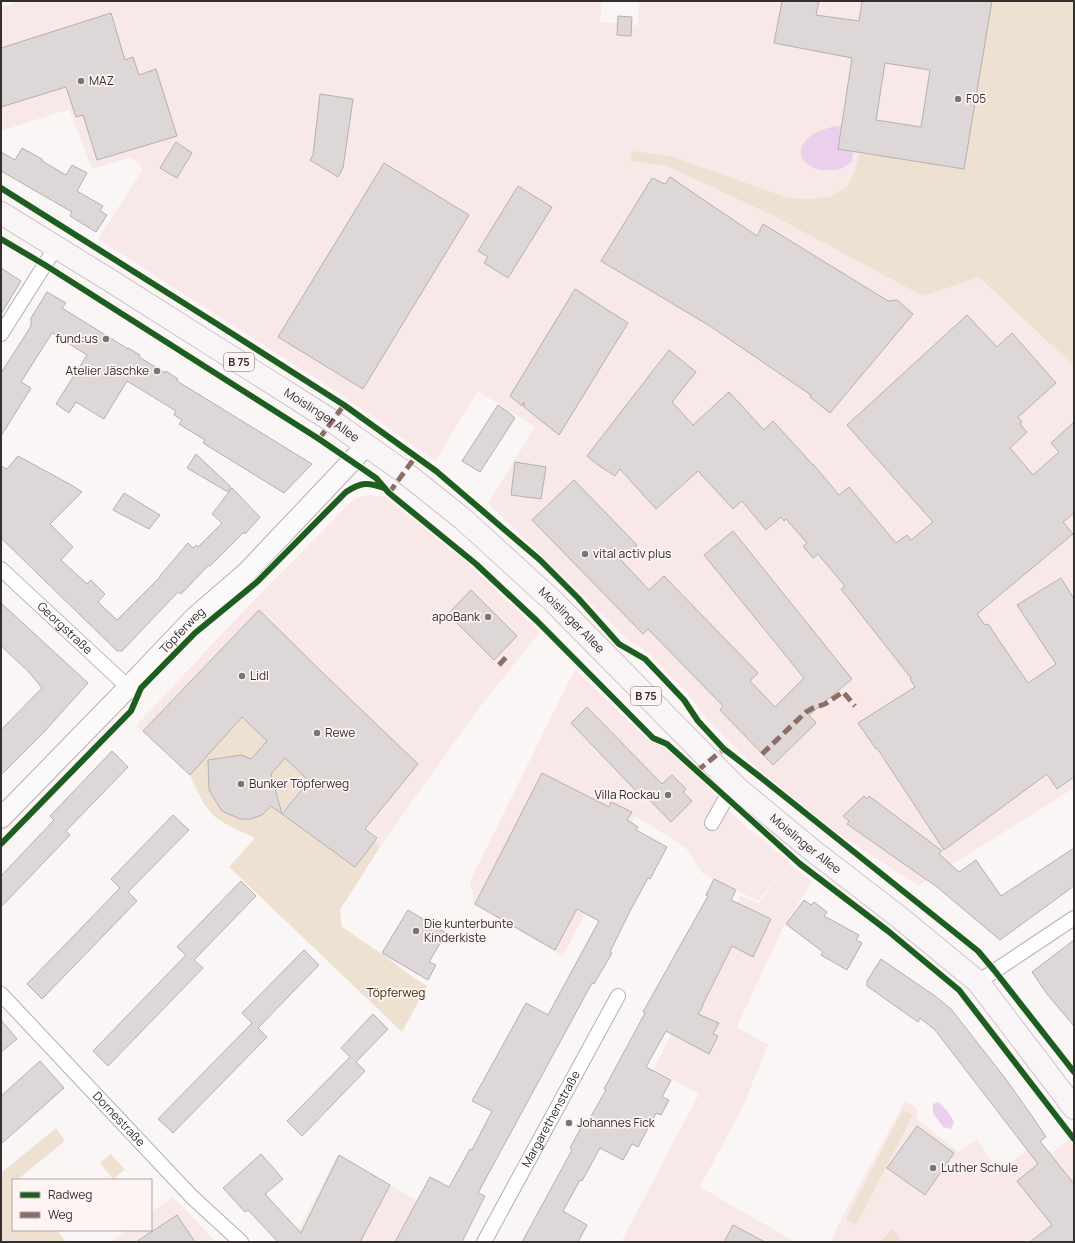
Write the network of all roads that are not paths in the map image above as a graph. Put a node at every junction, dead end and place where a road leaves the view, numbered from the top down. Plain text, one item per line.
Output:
1 (1, 213) edge
2 (56, 247) junction
3 (1, 334) edge
4 (366, 445) junction
5 (1, 569) edge
6 (128, 687) junction
7 (736, 787) junction
8 (1, 818) edge
9 (712, 822) dead end
10 (1074, 918) edge
11 (978, 982) junction
12 (1, 994) edge
13 (618, 996) dead end
14 (1074, 1108) edge
15 (241, 1242) edge
16 (484, 1242) edge

1 - 2 main road, Moislinger Allee / B 75
2 - 3 street
2 - 4 main road, Moislinger Allee / B 75
4 - 6 main road, Töpferweg
4 - 7 main road, Moislinger Allee / B 75
5 - 6 street, Georgstraße
6 - 8 main road, Töpferweg
7 - 9 street
7 - 11 main road, Moislinger Allee / B 75
10 - 11 street
11 - 14 main road, Moislinger Allee / B 75
12 - 15 street, Dornestraße
13 - 16 street, Margarethenstraße

